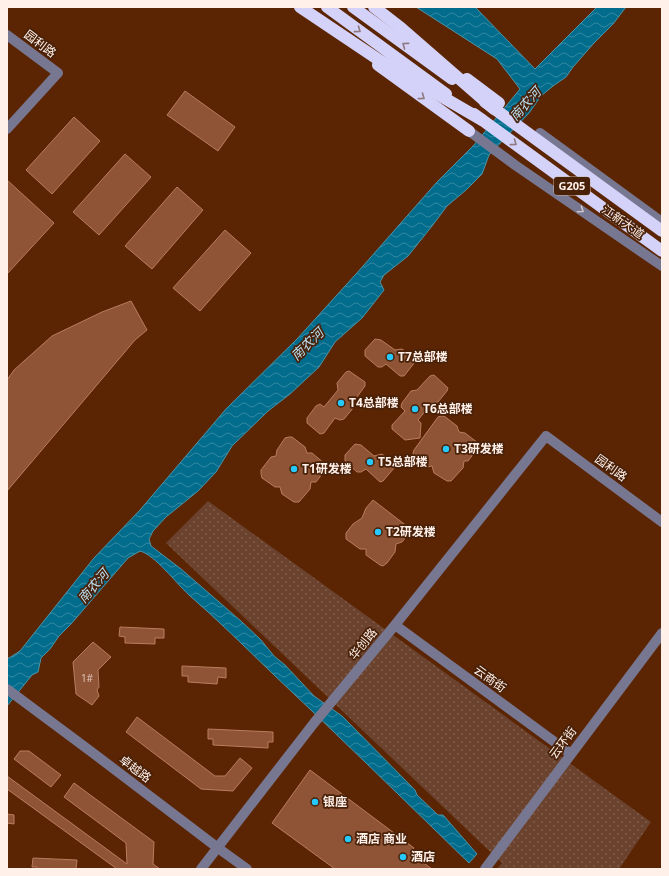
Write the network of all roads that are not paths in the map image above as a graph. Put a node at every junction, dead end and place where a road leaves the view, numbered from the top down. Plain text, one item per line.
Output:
1 (300, 7) edge
2 (327, 7) edge
3 (353, 7) edge
4 (371, 7) edge
5 (374, 7) edge
6 (7, 35) edge
7 (494, 104) junction
8 (482, 120) junction
9 (7, 129) edge
10 (469, 132) joint
11 (540, 134) joint
12 (662, 222) edge
13 (662, 231) edge
14 (662, 251) edge
15 (662, 266) edge
16 (546, 436) joint
17 (662, 522) edge
18 (395, 625) junction
19 (662, 633) edge
20 (7, 689) edge
21 (571, 754) junction
22 (218, 848) junction
23 (201, 869) edge
24 (247, 869) edge
25 (485, 869) edge

1 - 8 highway, bridge
1 -> 10 highway
2 -> 8 highway, G205, bridge
7 -> 3 highway, G205, bridge
4 - 7 highway
5 - 7 highway, bridge
6 - 9 street, 园利路
7 - 11 highway
7 - 13 highway, 江新大道 / G205
8 -> 14 highway, 江新大道 / G205
10 -> 15 street, 江新大道
11 - 12 street, 江新大道
16 - 17 street, 园利路
16 - 18 street, 华创路
18 - 21 street, 云商街
18 - 22 street, 华创路
19 - 21 street, 云环街
20 - 22 street, 卓越路
21 - 25 street, 云环街
22 - 23 street, 华创路
22 - 24 street, 卓越路

